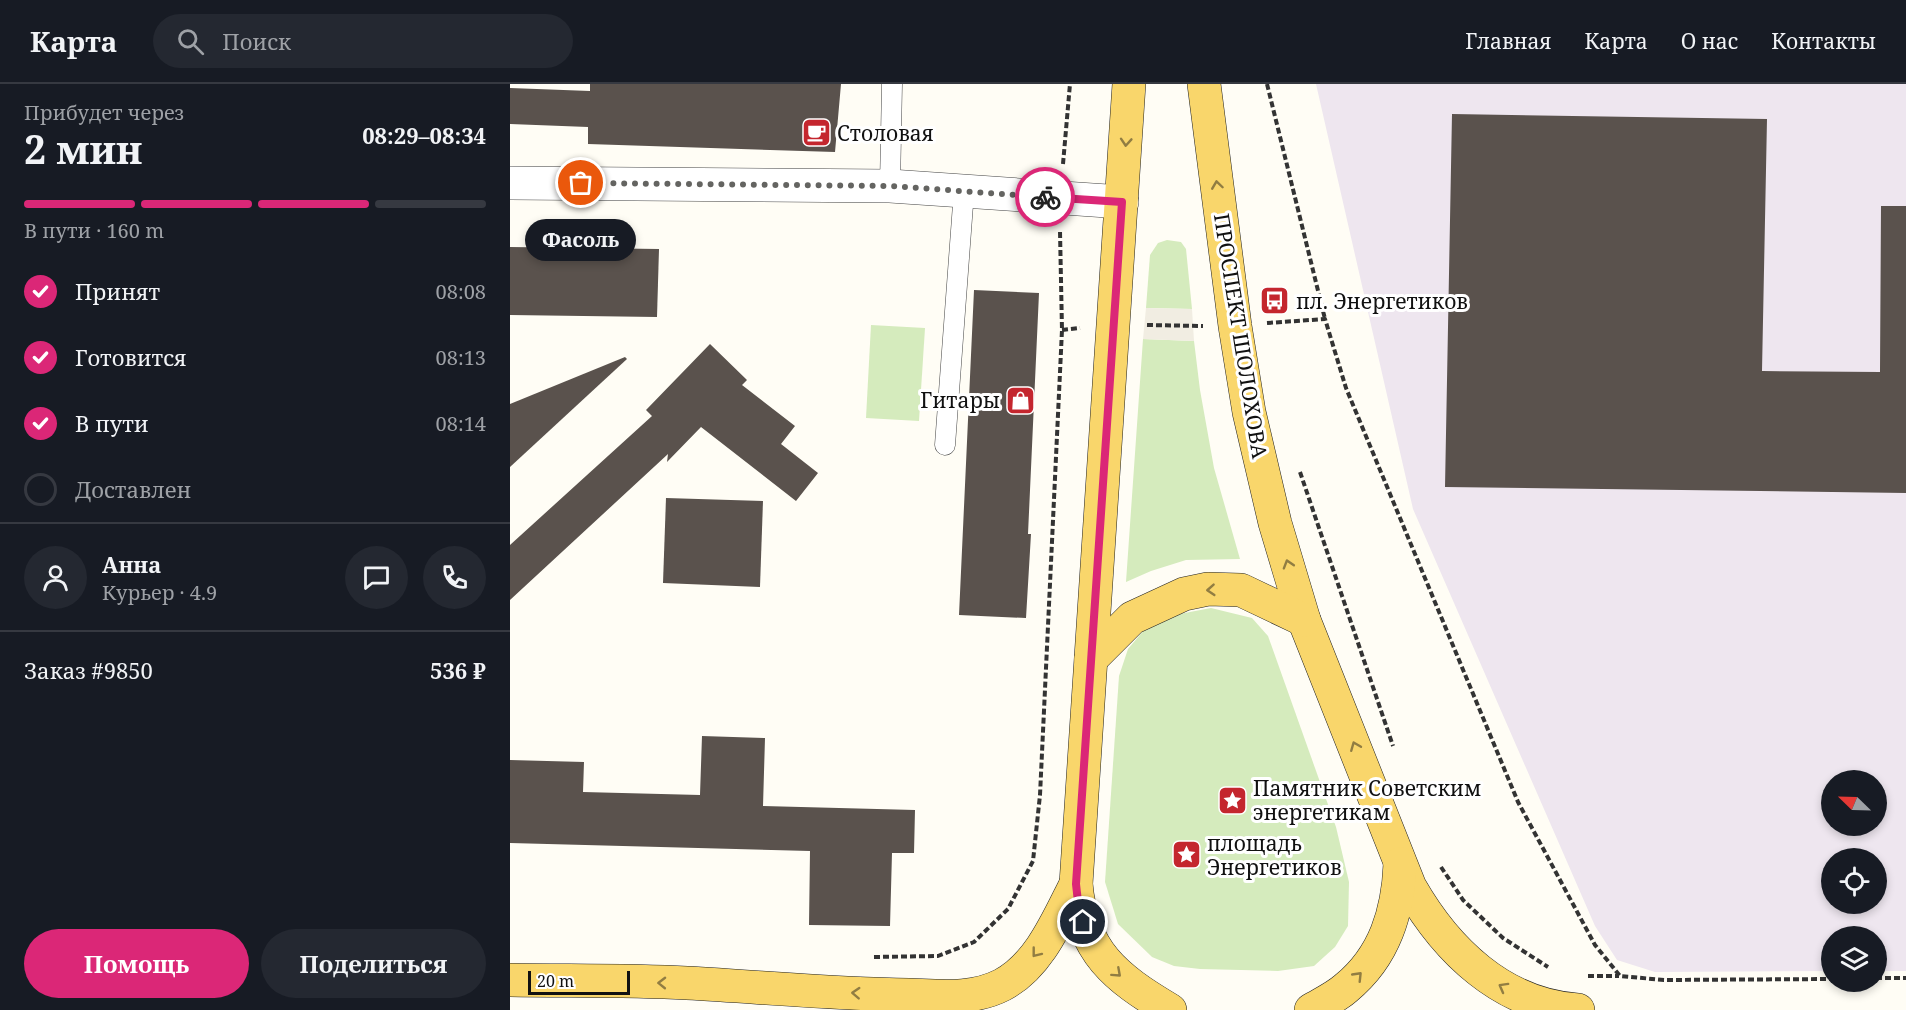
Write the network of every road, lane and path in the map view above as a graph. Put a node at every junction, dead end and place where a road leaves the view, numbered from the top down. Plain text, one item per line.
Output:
1 (892, 84) edge
2 (1129, 84) edge
3 (1204, 84) edge
4 (1267, 84) edge
5 (510, 183) edge
6 (890, 186) junction
7 (964, 191) junction
8 (1122, 202) junction
9 (1325, 319) junction
10 (1269, 323) junction
11 (1113, 325) junction
12 (1235, 326) junction
13 (1062, 330) dead end
14 (1270, 334) dead end
15 (945, 445) dead end
16 (1298, 466) dead end
17 (1304, 620) junction
18 (1091, 659) junction
19 (1396, 755) dead end
20 (1400, 859) junction
21 (1436, 861) dead end
22 (1076, 884) junction
23 (869, 957) dead end
24 (1550, 968) dead end
25 (1581, 976) dead end
26 (1620, 976) junction
27 (1887, 978) edge
28 (1906, 978) edge
29 (1821, 979) edge
30 (510, 980) edge
31 (1170, 1010) edge
32 (1311, 1010) edge
33 (1578, 1010) edge

1 - 6 lane
2 -> 8 main road
12 -> 3 main road, ПРОСПЕКТ ШОЛОХОВА
4 - 9 path
5 - 6 street
6 - 7 street
7 - 8 street
7 - 15 lane
8 - 11 main road
9 - 10 path
9 - 26 path
10 - 12 path
10 - 14 path
11 - 12 path
11 - 18 main road
17 -> 12 main road, ПРОСПЕКТ ШОЛОХОВА
13 - 23 path
16 - 19 path
17 -> 18 main road
20 -> 17 main road
18 - 22 main road
32 -> 20 main road
33 -> 20 main road
21 - 24 path
22 -> 30 main road
22 -> 31 main road
25 - 26 path
26 - 29 path
27 - 28 path

